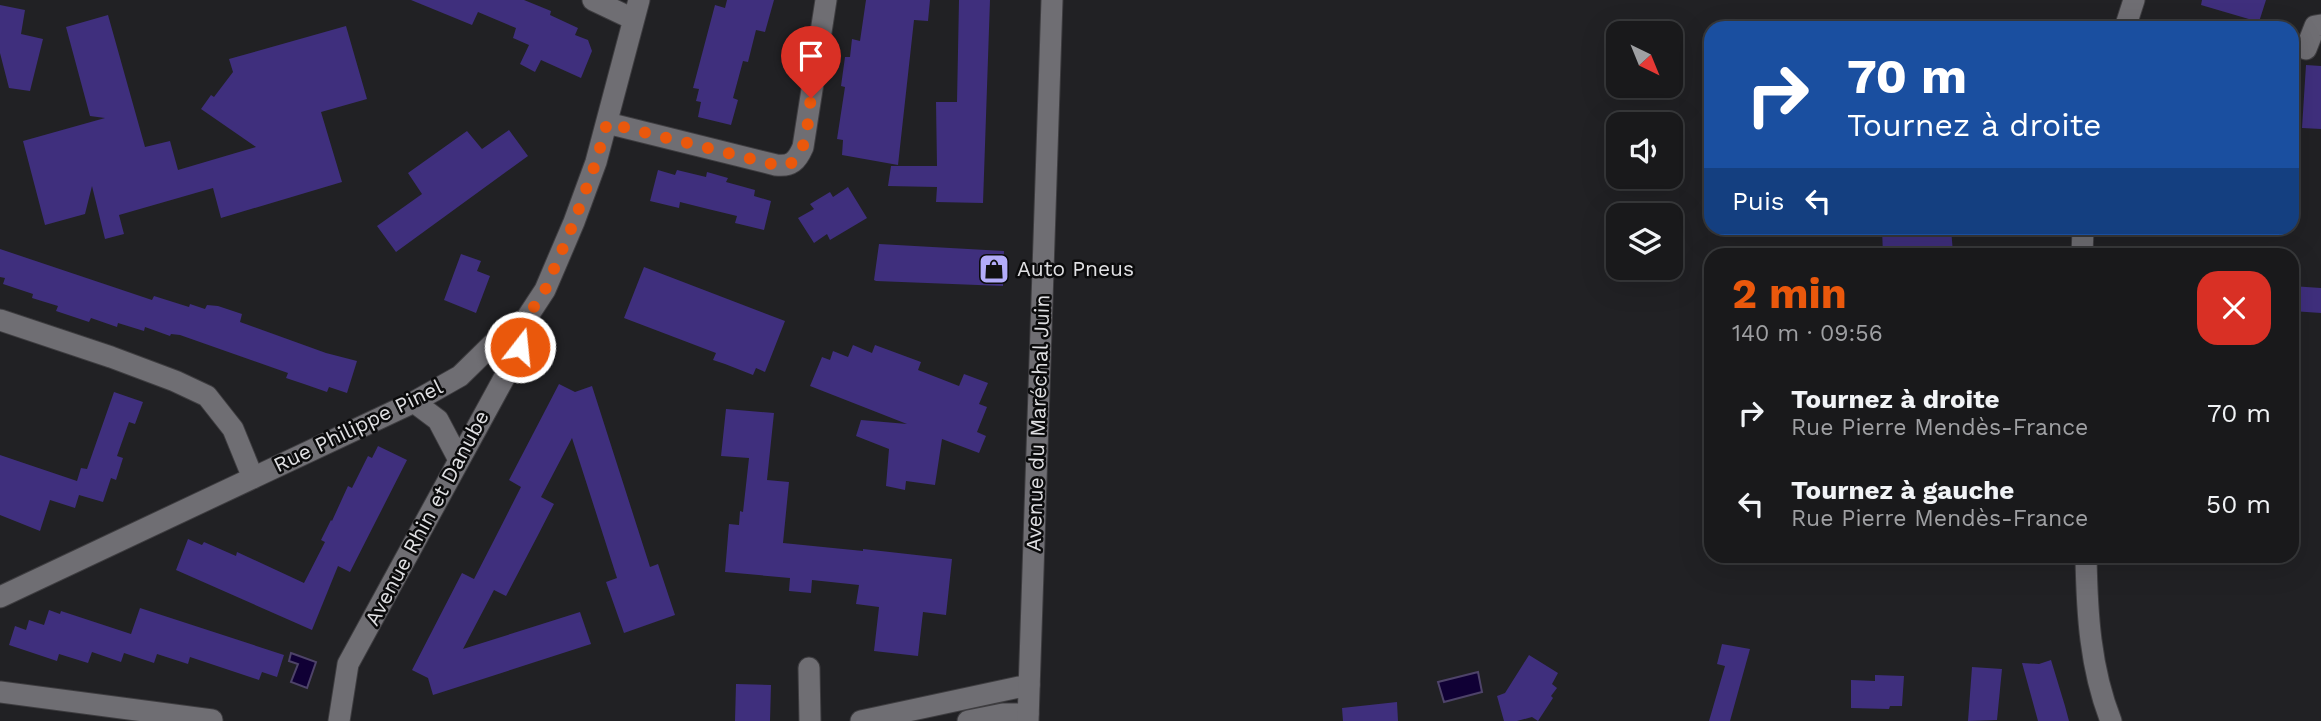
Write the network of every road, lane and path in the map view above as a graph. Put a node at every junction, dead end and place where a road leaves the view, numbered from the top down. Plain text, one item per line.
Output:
1 (593, 0) edge
2 (826, 0) edge
3 (1052, 0) edge
4 (2134, 0) edge
5 (636, 9) edge
6 (2127, 21) edge
7 (2321, 25) edge
8 (2306, 51) edge
9 (607, 123) junction
10 (526, 319) junction
11 (0, 320) edge
12 (414, 402) junction
13 (458, 458) junction
14 (253, 478) junction
15 (2086, 563) edge
16 (0, 597) edge
17 (810, 668) dead end
18 (1029, 685) junction
19 (0, 692) edge
20 (1028, 717) edge
21 (212, 720) edge
22 (339, 721) edge
23 (810, 721) edge
24 (861, 721) edge
25 (968, 721) edge
26 (2111, 721) edge

1 - 5 street
2 - 9 street
3 - 18 street, Avenue du Maréchal Juin
4 - 6 street
5 - 9 street
7 - 8 street
9 - 10 street
10 - 12 street, Rue Philippe Pinel
10 - 13 street, Avenue Rhin et Danube
11 - 14 street, Rue Philippe Pinel
12 - 13 street
12 - 14 street, Rue Philippe Pinel
13 - 22 street, Avenue Rhin et Danube
14 - 16 street, Rue Philippe Pinel
15 - 26 street
17 - 23 street
18 - 20 street, Avenue du Maréchal Juin
18 - 24 street
19 - 21 street
20 - 25 street

